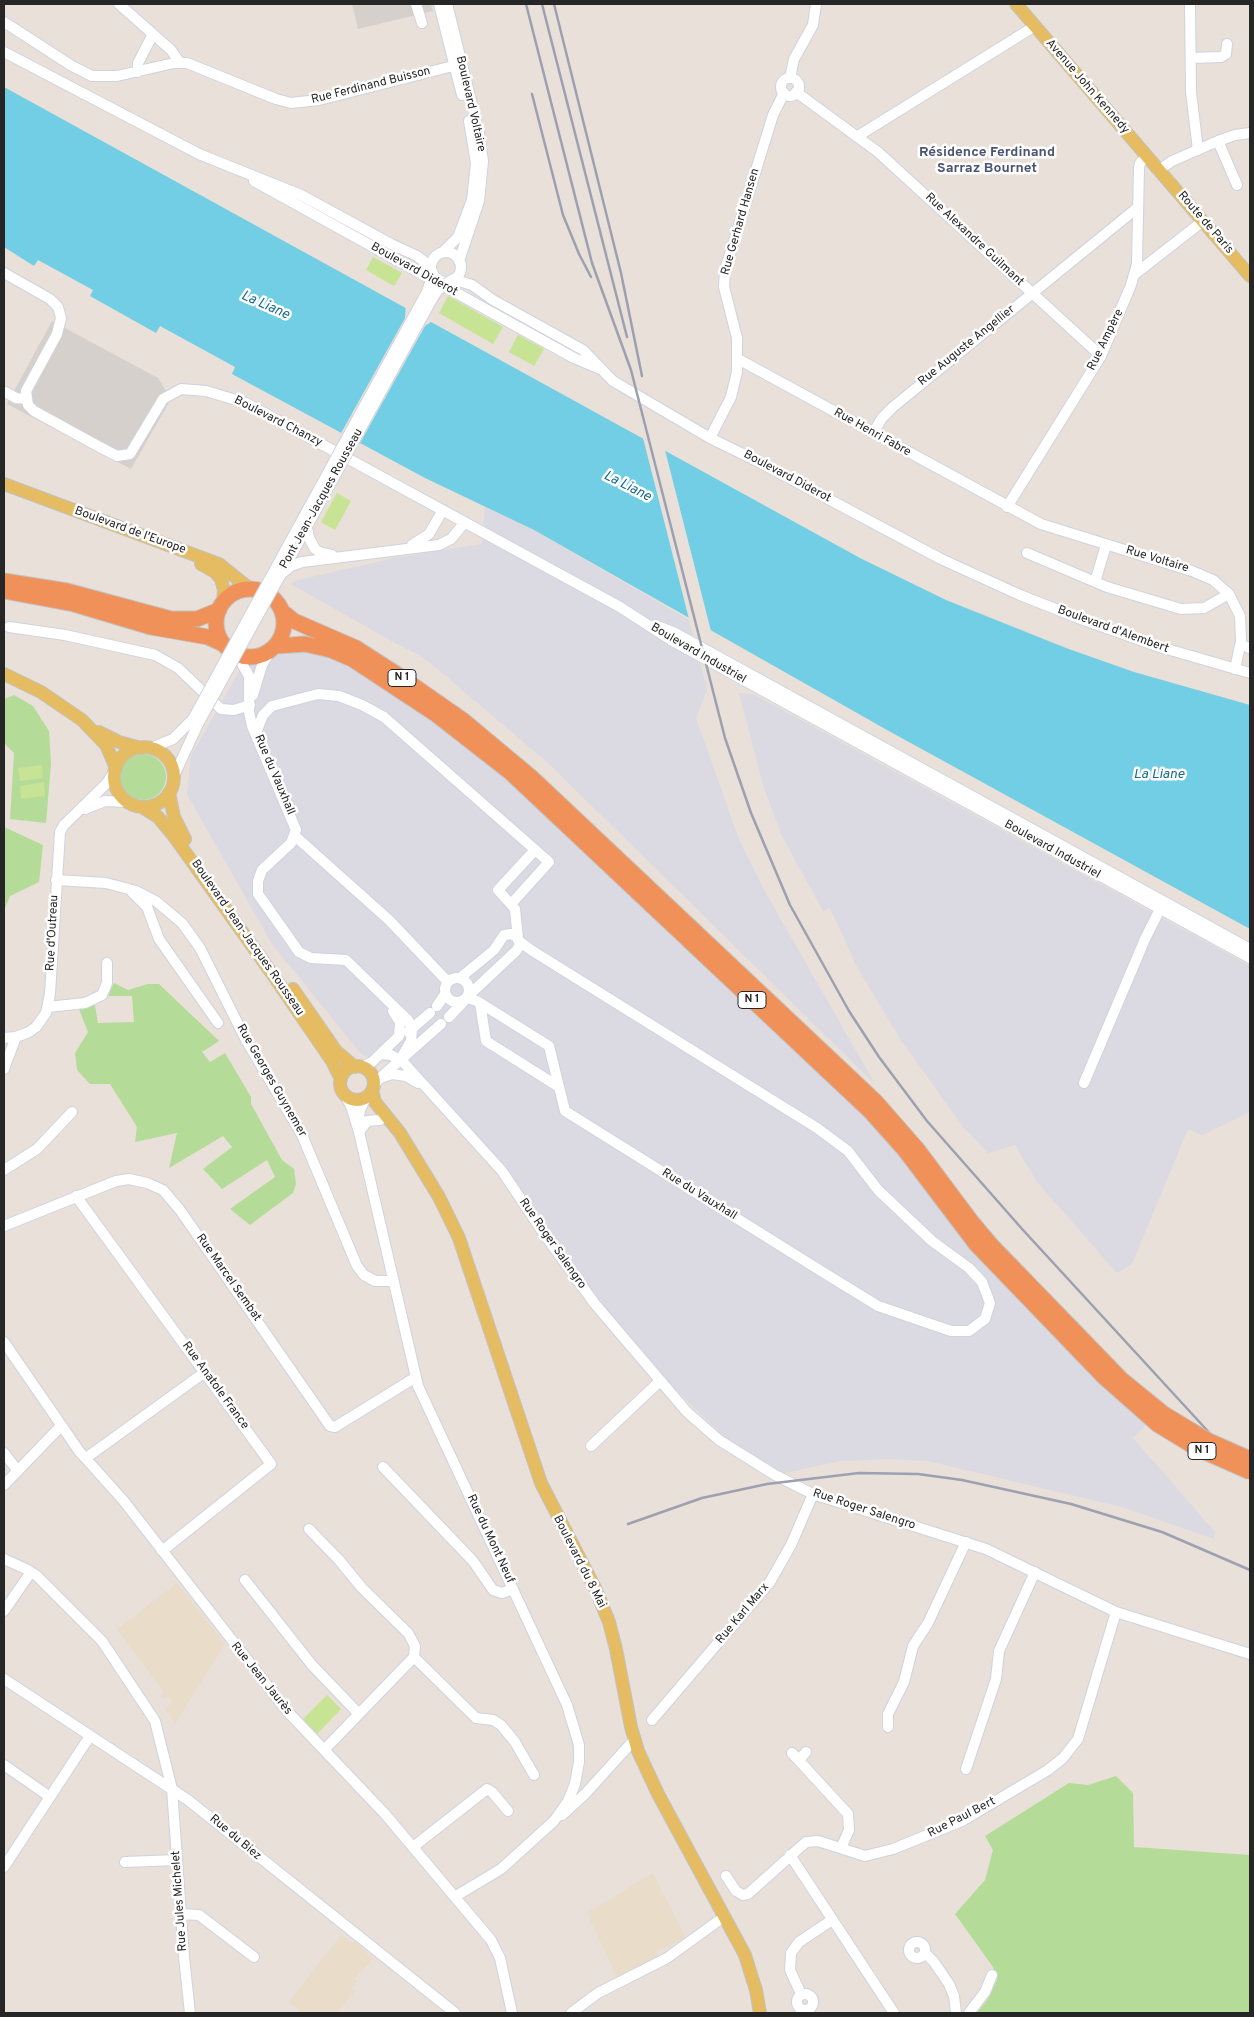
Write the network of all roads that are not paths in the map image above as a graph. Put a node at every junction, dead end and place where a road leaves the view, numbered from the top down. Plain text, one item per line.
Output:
1 (119, 4) edge
2 (416, 4) edge
3 (439, 4) edge
4 (446, 4) edge
5 (816, 4) edge
6 (1016, 4) edge
7 (1190, 4) edge
8 (4, 22) edge
9 (422, 23) dead end
10 (1035, 26) junction
11 (153, 34) junction
12 (1227, 44) dead end
13 (4, 52) edge
14 (1191, 58) junction
15 (180, 63) junction
16 (458, 64) junction
17 (138, 72) junction
18 (790, 78) junction
19 (796, 92) junction
20 (784, 93) junction
21 (1250, 133) edge
22 (858, 136) junction
23 (1218, 141) junction
24 (1198, 150) junction
25 (1147, 156) junction
26 (229, 167) junction
27 (1159, 170) junction
28 (1237, 185) dead end
29 (1137, 208) junction
30 (1203, 221) junction
31 (408, 252) junction
32 (440, 253) junction
33 (460, 264) junction
34 (432, 270) junction
35 (4, 273) edge
36 (1135, 274) junction
37 (1250, 276) edge
38 (451, 280) junction
39 (481, 291) junction
40 (1033, 293) junction
41 (1101, 356) junction
42 (738, 359) junction
43 (600, 369) junction
44 (5, 392) edge
45 (26, 399) junction
46 (873, 434) junction
47 (710, 438) junction
48 (4, 484) edge
49 (4, 490) edge
50 (1007, 507) junction
51 (443, 510) junction
52 (465, 522) junction
53 (307, 526) junction
54 (1106, 545) junction
55 (404, 548) junction
56 (1027, 553) dead end
57 (340, 556) junction
58 (281, 574) junction
59 (980, 577) joint
60 (4, 581) edge
61 (1095, 582) junction
62 (250, 589) junction
63 (4, 591) edge
64 (1229, 594) junction
65 (221, 607) junction
66 (283, 612) junction
67 (645, 622) joint
68 (9, 627) dead end
69 (223, 644) junction
70 (1245, 646) edge
71 (273, 649) junction
72 (237, 655) junction
73 (1235, 669) junction
74 (1250, 673) edge
75 (4, 674) edge
76 (250, 704) junction
77 (196, 721) junction
78 (86, 724) junction
79 (256, 733) junction
80 (146, 748) junction
81 (115, 770) junction
82 (173, 778) junction
83 (169, 793) junction
84 (127, 802) junction
85 (142, 807) junction
86 (72, 818) junction
87 (295, 836) junction
88 (535, 850) junction
89 (56, 880) junction
90 (128, 888) junction
91 (512, 903) junction
92 (1162, 905) junction
93 (519, 940) junction
94 (1250, 949) edge
95 (1250, 958) edge
96 (107, 963) dead end
97 (460, 978) junction
98 (448, 982) junction
99 (445, 994) junction
100 (466, 998) junction
101 (386, 1000) junction
102 (480, 1003) junction
103 (48, 1008) junction
104 (218, 1023) dead end
105 (412, 1029) junction
106 (16, 1037) junction
107 (4, 1038) edge
108 (392, 1045) junction
109 (382, 1054) junction
110 (400, 1060) junction
111 (358, 1067) junction
112 (4, 1070) edge
113 (341, 1079) junction
114 (1084, 1083) dead end
115 (424, 1087) junction
116 (559, 1087) junction
117 (365, 1092) junction
118 (72, 1112) dead end
119 (380, 1120) junction
120 (359, 1132) junction
121 (418, 1165) junction
122 (4, 1170) edge
123 (76, 1196) junction
124 (4, 1226) edge
125 (392, 1281) junction
126 (4, 1342) edge
127 (205, 1372) junction
128 (416, 1377) junction
129 (660, 1381) junction
130 (1160, 1419) junction
131 (61, 1426) junction
132 (591, 1446) dead end
133 (4, 1453) edge
134 (86, 1458) junction
135 (1250, 1459) edge
136 (383, 1467) dead end
137 (18, 1471) junction
138 (1250, 1472) edge
139 (4, 1485) edge
140 (813, 1494) junction
141 (309, 1529) dead end
142 (966, 1542) junction
143 (162, 1551) junction
144 (4, 1559) edge
145 (31, 1572) junction
146 (1035, 1572) junction
147 (245, 1580) dead end
148 (513, 1589) junction
149 (4, 1611) edge
150 (1116, 1612) junction
151 (1250, 1654) edge
152 (414, 1658) junction
153 (4, 1679) edge
154 (359, 1714) junction
155 (652, 1720) dead end
156 (888, 1727) dead end
157 (90, 1736) junction
158 (634, 1740) junction
159 (324, 1750) junction
160 (799, 1755) dead end
161 (4, 1766) edge
162 (966, 1769) dead end
163 (534, 1775) dead end
164 (172, 1789) junction
165 (50, 1797) junction
166 (508, 1812) dead end
167 (554, 1821) junction
168 (413, 1847) junction
169 (841, 1848) junction
170 (790, 1855) junction
171 (177, 1860) junction
172 (125, 1862) dead end
173 (4, 1867) edge
174 (726, 1876) dead end
175 (456, 1896) junction
176 (181, 1914) junction
177 (725, 1916) junction
178 (832, 1920) junction
179 (925, 1954) dead end
180 (254, 1957) dead end
181 (992, 1974) dead end
182 (801, 1994) dead end
183 (190, 2013) edge
184 (455, 2013) edge
185 (512, 2013) edge
186 (571, 2013) edge
187 (760, 2013) edge
188 (894, 2013) edge
189 (956, 2013) edge
190 (969, 2013) edge

1 - 11 street
2 - 9 street
3 - 16 street, Boulevard Voltaire
4 - 16 street, Boulevard Voltaire
5 - 18 street
6 - 10 main road, Avenue John Kennedy
7 - 14 street
8 - 17 street, Rue Ferdinand Buisson
10 - 22 street
10 - 25 main road, Avenue John Kennedy
11 - 15 street
11 - 17 street
12 - 14 street
13 - 26 street, Boulevard Diderot
14 - 24 street
15 - 16 street, Rue Ferdinand Buisson
15 - 17 street, Rue Ferdinand Buisson
16 - 32 street, Boulevard Voltaire
16 - 33 street, Boulevard Voltaire
18 - 19 street
18 - 20 street
19 - 20 street
19 - 22 street, Rue Alexandre Guilmant
20 - 42 street, Rue Gerhard Hansen
21 - 23 street
22 - 40 street, Rue Alexandre Guilmant
23 - 24 street
23 - 28 street
24 - 27 street
25 - 27 main road, Avenue John Kennedy
25 - 29 street, Rue Ampère
26 - 31 street, Boulevard Diderot
26 - 43 street, Boulevard Diderot
27 - 30 main road, Route de Paris
29 - 36 street, Rue Ampère
29 - 40 street, Rue Auguste Angellier
30 - 36 street
30 - 37 main road, Route de Paris
31 - 32 street, Boulevard Diderot
31 - 34 street, Boulevard Diderot
32 - 33 street
32 - 34 street
33 - 38 street
33 - 39 street, Boulevard Diderot
34 - 38 street
34 - 77 street, Pont Jean-Jacques Rousseau, bridge
35 - 45 street
36 - 41 street, Rue Ampère
38 - 39 street, Boulevard Diderot
38 - 53 street, Pont Jean-Jacques Rousseau, bridge
39 - 43 street, Boulevard Diderot
40 - 41 street, Rue Alexandre Guilmant
40 - 46 street, Rue Auguste Angellier
41 - 50 street, Rue Ampère
42 - 46 street, Rue Henri Fabre
42 - 47 street, Rue Gerhard Hansen
43 - 47 street, Boulevard Diderot
44 - 45 street
45 - 51 street, Boulevard Chanzy
46 - 50 street, Rue Henri Fabre
47 - 59 street, Boulevard Diderot
48 - 62 main road, Boulevard de l'Europe
49 - 65 main road, Boulevard de l'Europe
50 - 54 street, Rue Voltaire
51 - 52 street, Boulevard Chanzy
51 - 55 street
52 - 55 street
52 - 67 street, Boulevard Chanzy
53 - 57 street
53 - 58 street, Pont Jean-Jacques Rousseau
54 - 61 street
54 - 64 street, Rue Voltaire
55 - 57 street
56 - 61 street
57 - 58 street
58 - 77 street, Pont Jean-Jacques Rousseau, bridge
59 - 73 street, Boulevard d'Alembert
60 - 65 highway
61 - 64 street
62 - 65 highway
62 - 66 highway
63 - 69 highway
64 - 70 street, Rue Voltaire
65 - 69 highway
66 - 71 highway
66 - 130 highway, N 1
67 - 92 street, Boulevard Industriel
68 - 76 street
69 - 72 highway
70 - 73 street, Rue Voltaire
71 - 72 highway
71 - 76 street, Rue du Vauxhall
71 - 130 highway, N 1
72 - 76 street, Rue du Vauxhall
73 - 74 street, Boulevard d'Alembert
75 - 78 main road
76 - 79 street, Rue du Vauxhall
77 - 80 street
77 - 82 street
78 - 80 main road
78 - 81 main road
79 - 87 street, Rue du Vauxhall
79 - 88 street
80 - 81 main road
80 - 82 main road
81 - 84 main road
81 - 86 street, Rue d'Outreau
82 - 83 main road
83 - 85 main road
83 - 111 main road, Boulevard Jean-Jacques Rousseau
84 - 85 main road
84 - 86 street, Rue d'Outreau
85 - 113 main road, Boulevard Jean-Jacques Rousseau
86 - 89 street, Rue d'Outreau
87 - 98 street
87 - 101 street
88 - 91 street
88 - 91 street
89 - 90 street, Rue Georges Guynemer
89 - 103 street, Rue d'Outreau
90 - 104 street, Rue Georges Guynemer
90 - 125 street, Rue Georges Guynemer
91 - 93 street
92 - 94 street, Boulevard Industriel
92 - 95 street, Boulevard Industriel
92 - 114 street
93 - 97 street
93 - 100 street
93 - 116 street, Rue du Vauxhall
96 - 103 street
97 - 98 street
97 - 100 street
98 - 99 street
99 - 100 street
99 - 105 street
100 - 102 street, Rue du Vauxhall
100 - 110 street
101 - 105 street
101 - 108 street
102 - 116 street, Rue du Vauxhall
102 - 116 street
103 - 106 street
105 - 108 street
105 - 110 street
106 - 107 street
106 - 112 street
108 - 109 street
109 - 110 street, Rue Roger Salengro
109 - 111 street
110 - 115 street, Rue Roger Salengro
110 - 117 street
111 - 113 main road
111 - 117 main road, Boulevard Jean-Jacques Rousseau
113 - 117 main road, Boulevard Jean-Jacques Rousseau
115 - 117 street, Rue Roger Salengro
115 - 129 street, Rue Roger Salengro
117 - 119 main road, Boulevard du 8 Mai
117 - 120 street, Rue du Mont Neuf
117 - 120 street, Rue du Mont Neuf
117 - 121 main road, Boulevard du 8 Mai
118 - 122 street
119 - 120 street
119 - 121 main road, Boulevard du 8 Mai
120 - 125 street, Rue du Mont Neuf
121 - 158 main road, Boulevard du 8 Mai
123 - 124 street, Rue Marcel Sembat
123 - 127 street, Rue Anatole France
123 - 128 street, Rue Marcel Sembat
125 - 128 street, Rue du Mont Neuf
126 - 131 street, Rue Jean Jaurès
127 - 134 street
127 - 143 street, Rue Anatole France
128 - 148 street, Rue du Mont Neuf
129 - 132 street
129 - 140 street, Rue Roger Salengro
130 - 135 highway, N 1, bridge
130 - 138 highway, N 1, bridge
131 - 134 street, Rue Jean Jaurès
131 - 137 street
133 - 137 street
134 - 143 street, Rue Jean Jaurès
136 - 148 street
137 - 139 street
140 - 142 street, Rue Roger Salengro
140 - 155 street, Rue Karl Marx
141 - 152 street
142 - 146 street, Rue Roger Salengro
142 - 156 street
143 - 159 street, Rue Jean Jaurès
144 - 145 street, Rue Jules Michelet
145 - 149 street
145 - 164 street, Rue Jules Michelet
146 - 150 street, Rue Roger Salengro
146 - 162 street
147 - 154 street
148 - 167 street, Rue du Mont Neuf
150 - 151 street, Rue Roger Salengro
150 - 169 street, Rue Paul Bert
152 - 154 street
152 - 163 street
153 - 157 street, Rue du Biez
154 - 159 street
157 - 164 street, Rue du Biez
157 - 165 street
158 - 167 street
158 - 177 main road, Boulevard du 8 Mai
159 - 168 street, Rue Jean Jaurès
160 - 169 street
161 - 165 street
164 - 171 street, Rue Jules Michelet
164 - 184 street, Rue du Biez
165 - 173 street
166 - 168 street
167 - 175 street, Rue du Mont Neuf
168 - 175 street, Rue Jean Jaurès
169 - 170 street, Rue Paul Bert
170 - 174 street, Rue Paul Bert
170 - 178 street
171 - 172 street
171 - 176 street, Rue Jules Michelet
175 - 185 street, Rue Jean Jaurès
176 - 180 street
176 - 183 street, Rue Jules Michelet
177 - 186 street
177 - 187 main road, Boulevard du 8 Mai
178 - 182 street
178 - 188 street
179 - 189 street
181 - 190 street

